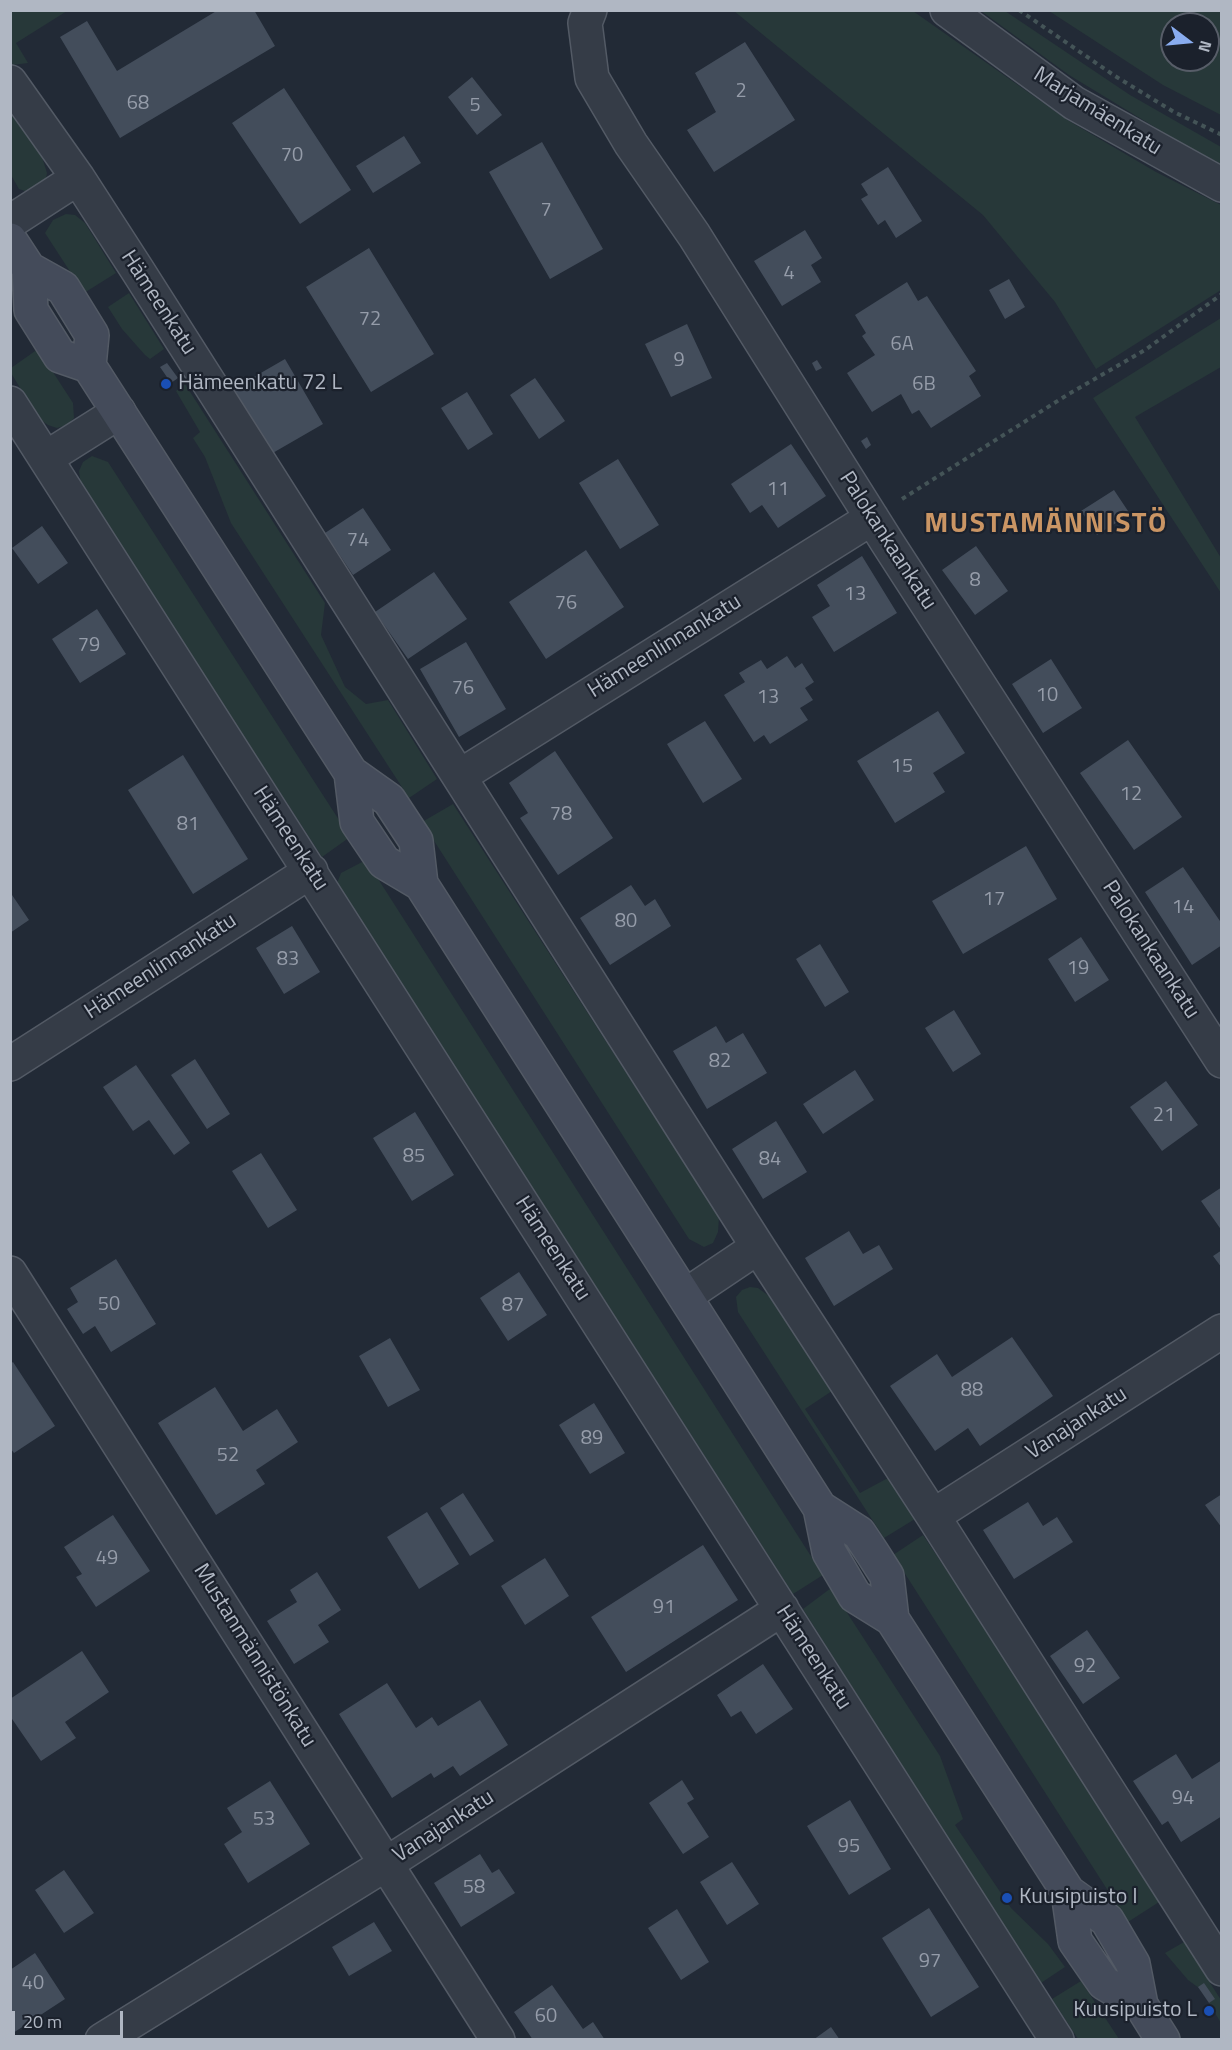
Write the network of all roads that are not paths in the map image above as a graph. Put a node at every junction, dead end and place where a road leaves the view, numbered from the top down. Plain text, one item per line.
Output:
1 (590, 10) edge
2 (947, 10) edge
3 (10, 82) edge
4 (78, 178) junction
5 (1221, 185) edge
6 (10, 222) edge
7 (10, 240) edge
8 (10, 403) edge
9 (119, 412) junction
10 (46, 458) junction
11 (872, 518) junction
12 (460, 776) junction
13 (311, 871) junction
14 (1221, 1061) edge
15 (10, 1064) edge
16 (758, 1247) junction
17 (10, 1273) edge
18 (685, 1296) junction
19 (1221, 1332) edge
20 (933, 1516) junction
21 (782, 1609) junction
22 (386, 1864) junction
23 (1221, 1969) edge
24 (102, 2040) edge
25 (498, 2040) edge
26 (1057, 2040) edge
27 (1163, 2040) edge

1 - 11 street, Palokankaankatu
2 - 5 street, Marjamäenkatu
3 - 4 street, Hämeenkatu
4 - 6 street
4 - 12 street, Hämeenkatu
7 - 9 main road
8 - 10 street, Hämeenkatu
9 - 10 street
9 - 18 main road
10 - 13 street, Hämeenkatu
11 - 12 street, Hämeenlinnankatu
11 - 14 street, Palokankaankatu
12 - 16 street, Hämeenkatu
13 - 15 street, Hämeenlinnankatu
13 - 21 street, Hämeenkatu
16 - 18 street
16 - 20 street, Hämeenkatu
17 - 22 street, Mustanmännistönkatu
18 - 27 main road
19 - 20 street, Vanajankatu
20 - 23 street, Hämeenkatu
21 - 22 street, Vanajankatu
21 - 26 street, Hämeenkatu
22 - 24 street, Vanajankatu
22 - 25 street, Mustanmännistönkatu

